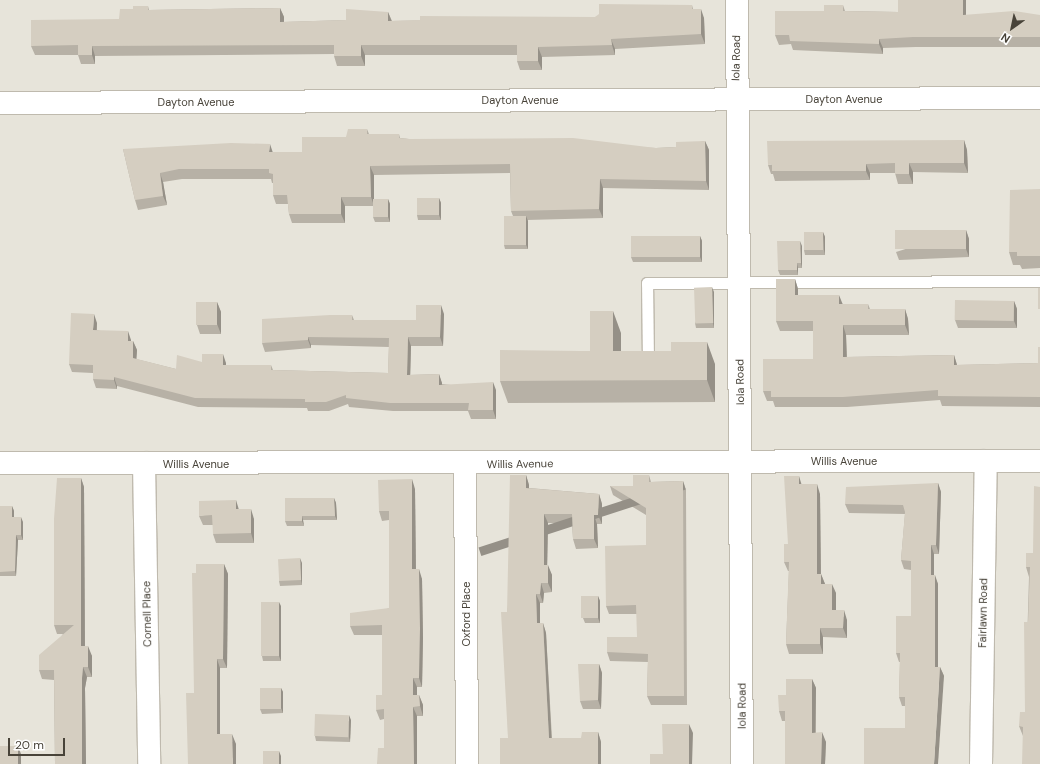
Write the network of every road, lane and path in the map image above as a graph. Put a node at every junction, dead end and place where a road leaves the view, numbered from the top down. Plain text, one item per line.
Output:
1 (737, 0) edge
2 (1040, 98) edge
3 (736, 99) junction
4 (0, 103) edge
5 (1040, 281) edge
6 (738, 283) junction
7 (648, 361) edge
8 (741, 461) junction
9 (986, 461) junction
10 (1040, 461) edge
11 (0, 463) edge
12 (144, 463) junction
13 (465, 464) junction
14 (149, 764) edge
15 (467, 764) edge
16 (742, 764) edge
17 (981, 764) edge

1 - 3 street, Iola Road
2 - 3 street, Dayton Avenue
3 - 4 street, Dayton Avenue
3 - 6 street, Iola Road
5 - 6 lane
6 - 7 lane
6 - 8 street, Iola Road
8 - 9 street, Willis Avenue
8 - 13 street, Willis Avenue
8 - 16 street, Iola Road
9 - 10 street, Willis Avenue
9 - 17 street, Fairlawn Road
11 - 12 street, Willis Avenue
12 - 13 street, Willis Avenue
12 - 14 street, Cornell Place
13 - 15 street, Oxford Place

